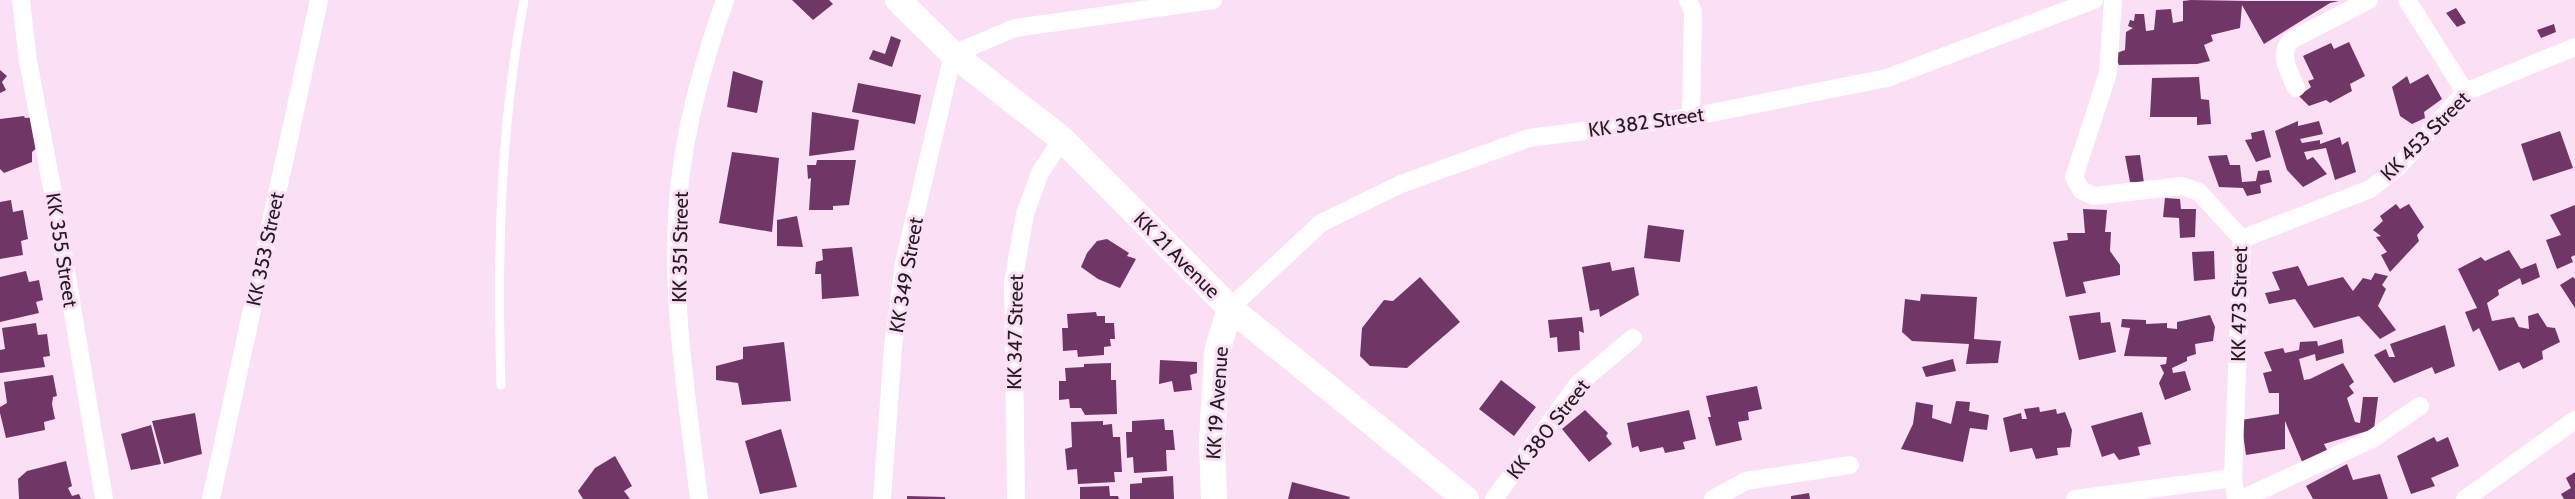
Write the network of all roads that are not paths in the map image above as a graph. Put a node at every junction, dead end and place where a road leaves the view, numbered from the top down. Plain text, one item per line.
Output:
1 (21, 0) edge
2 (320, 0) edge
3 (524, 0) edge
4 (725, 0) edge
5 (898, 0) edge
6 (1213, 0) edge
7 (1688, 0) edge
8 (2094, 0) edge
9 (2113, 0) edge
10 (2369, 0) edge
11 (2407, 0) edge
12 (2575, 47) edge
13 (953, 54) junction
14 (2296, 88) dead end
15 (2465, 92) junction
16 (1691, 117) junction
17 (1062, 139) junction
18 (2242, 239) junction
19 (1230, 308) junction
20 (1633, 338) dead end
21 (501, 385) dead end
22 (2420, 406) dead end
23 (2575, 420) edge
24 (1850, 465) dead end
25 (2233, 478) junction
26 (104, 499) edge
27 (211, 499) edge
28 (699, 499) edge
29 (882, 499) edge
30 (1016, 499) edge
31 (1214, 499) edge
32 (1466, 499) edge
33 (1494, 499) edge
34 (1713, 499) edge
35 (2075, 499) edge
36 (2236, 499) edge
37 (2242, 499) edge
38 (2465, 499) edge

1 - 26 street, KK 355 Street
2 - 27 street, KK 353 Street
3 - 21 lane
4 - 28 street, KK 351 Street
5 - 13 main road, KK 21 Avenue
6 - 13 street
7 - 16 street
8 - 16 street, KK 382 Street
9 - 18 street, KK 473 Street
10 - 14 street
11 - 15 street
12 - 15 street, KK 453 Street
13 - 17 main road, KK 21 Avenue
13 - 29 street, KK 349 Street
15 - 18 street, KK 453 Street
16 - 19 street, KK 382 Street
17 - 19 main road, KK 21 Avenue
17 - 30 street, KK 347 Street
18 - 25 street, KK 473 Street
19 - 31 main road, KK 19 Avenue
19 - 32 main road, KK 21 Avenue
20 - 33 street, KK 380 Street
22 - 37 street
23 - 38 street
24 - 34 street
25 - 35 street
25 - 36 street, KK 473 Street

